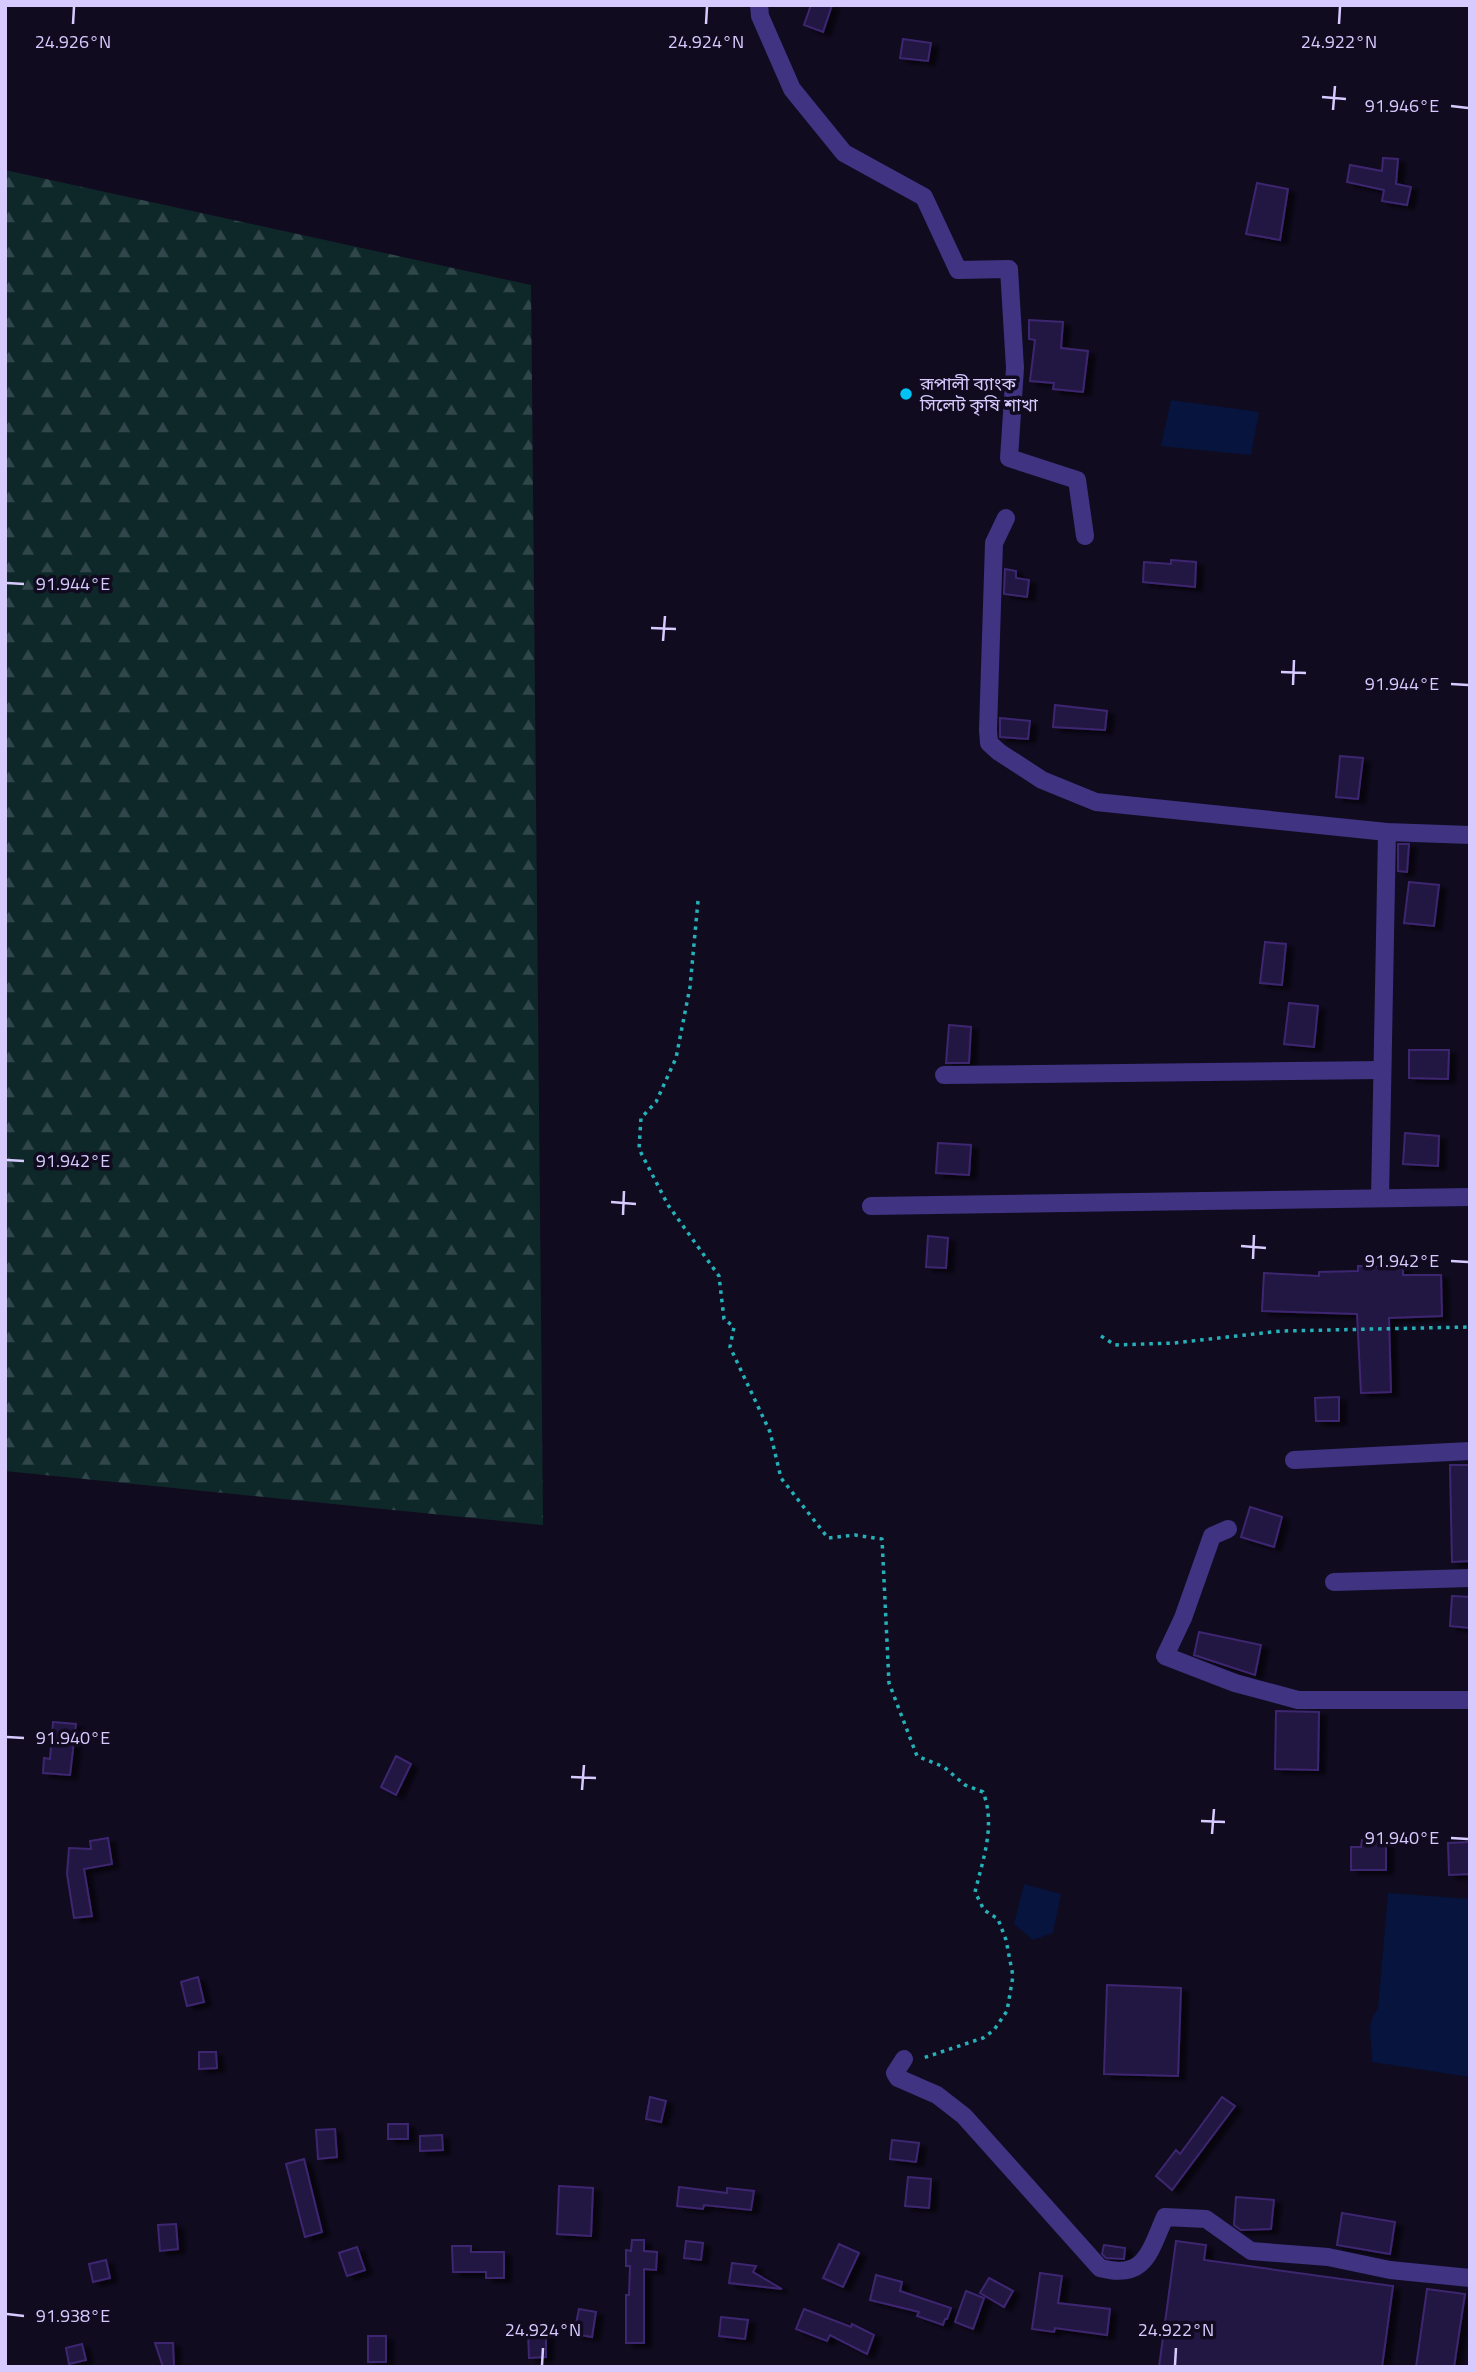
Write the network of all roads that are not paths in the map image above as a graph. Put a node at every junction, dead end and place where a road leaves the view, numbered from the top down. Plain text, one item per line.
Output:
1 (759, 5) edge
2 (1006, 518) dead end
3 (1085, 536) dead end
4 (1387, 832) junction
5 (1470, 835) edge
6 (1382, 1070) junction
7 (944, 1075) dead end
8 (1470, 1197) edge
9 (1380, 1198) junction
10 (871, 1206) dead end
11 (1470, 1451) edge
12 (1294, 1460) dead end
13 (1228, 1529) dead end
14 (1470, 1578) edge
15 (1334, 1582) dead end
16 (1470, 1700) edge
17 (904, 2059) road end
18 (1470, 2278) edge

1 - 3 street
2 - 4 street
4 - 5 street
4 - 6 street
6 - 7 street
6 - 9 street
8 - 9 street
9 - 10 street
11 - 12 street
13 - 16 street
14 - 15 street
17 - 18 street

